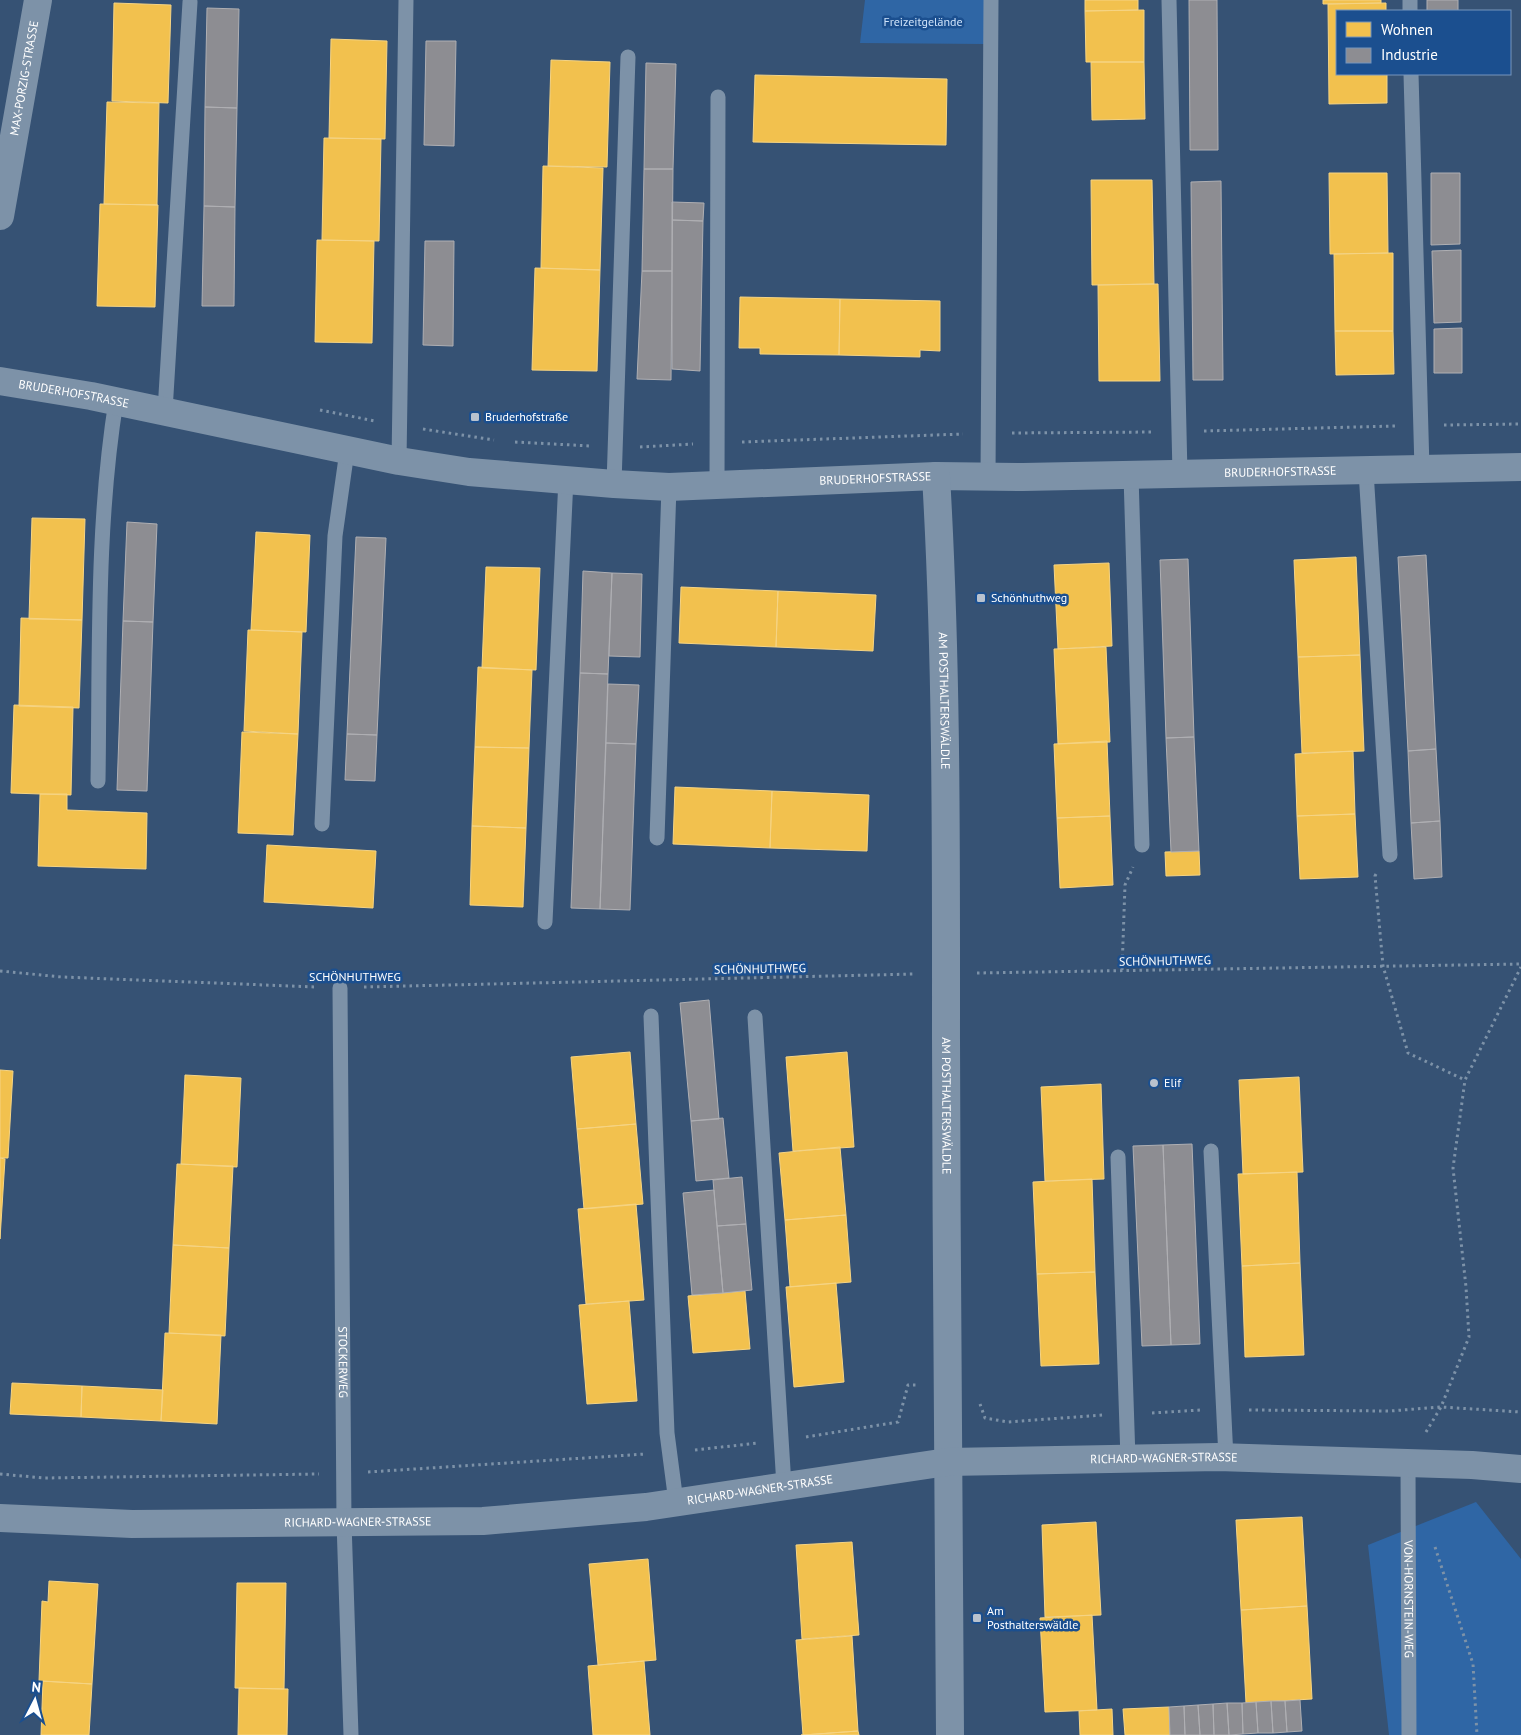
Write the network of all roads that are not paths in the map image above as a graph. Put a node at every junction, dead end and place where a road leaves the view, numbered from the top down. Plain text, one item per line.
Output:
1 (38, 0) edge
2 (406, 0) edge
3 (991, 0) edge
4 (1169, 0) edge
5 (190, 2) dead end
6 (628, 57) dead end
7 (1411, 75) edge
8 (718, 97) dead end
9 (0, 216) edge
10 (0, 381) edge
11 (116, 401) junction
12 (165, 411) junction
13 (347, 451) junction
14 (399, 461) junction
15 (1521, 467) edge
16 (1422, 469) junction
17 (1366, 471) junction
18 (1180, 474) junction
19 (936, 476) junction
20 (1131, 476) junction
21 (988, 477) junction
22 (566, 479) junction
23 (614, 484) junction
24 (717, 485) junction
25 (669, 487) junction
26 (98, 781) dead end
27 (322, 824) dead end
28 (657, 838) dead end
29 (1142, 845) road end
30 (1390, 855) road end
31 (545, 922) dead end
32 (340, 988) road end
33 (651, 1016) dead end
34 (755, 1017) dead end
35 (1211, 1151) dead end
36 (1118, 1157) dead end
37 (1226, 1458) junction
38 (1128, 1459) junction
39 (947, 1462) junction
40 (1408, 1463) junction
41 (1521, 1469) edge
42 (784, 1486) junction
43 (676, 1502) junction
44 (0, 1518) edge
45 (344, 1522) junction
46 (351, 1735) edge
47 (950, 1735) edge
48 (1409, 1735) edge

1 - 9 street, MAX-PORZIG-STRASSE
2 - 14 lane
3 - 21 lane
4 - 18 lane
5 - 12 lane
6 - 23 lane
7 - 16 lane
8 - 24 lane
10 - 11 street, BRUDERHOFSTRASSE
11 - 12 street, BRUDERHOFSTRASSE
11 - 26 lane
12 - 13 street, BRUDERHOFSTRASSE
13 - 14 street, BRUDERHOFSTRASSE
13 - 27 lane
14 - 22 street, BRUDERHOFSTRASSE
15 - 16 street, BRUDERHOFSTRASSE
16 - 17 street, BRUDERHOFSTRASSE
17 - 18 street, BRUDERHOFSTRASSE
17 - 30 lane
18 - 20 street, BRUDERHOFSTRASSE
19 - 21 street, BRUDERHOFSTRASSE
19 - 24 street, BRUDERHOFSTRASSE
19 - 39 street, AM POSTHALTERSWÄLDLE
20 - 21 street, BRUDERHOFSTRASSE
20 - 29 lane
22 - 23 street, BRUDERHOFSTRASSE
22 - 31 lane
23 - 25 street, BRUDERHOFSTRASSE
24 - 25 street, BRUDERHOFSTRASSE
25 - 28 lane
32 - 45 lane, STOCKERWEG
33 - 43 lane
34 - 42 lane
35 - 37 lane
36 - 38 lane
37 - 38 street, RICHARD-WAGNER-STRASSE
37 - 40 street, RICHARD-WAGNER-STRASSE
38 - 39 street, RICHARD-WAGNER-STRASSE
39 - 42 street, RICHARD-WAGNER-STRASSE
39 - 47 street, AM POSTHALTERSWÄLDLE
40 - 41 street, RICHARD-WAGNER-STRASSE
40 - 48 lane, VON-HORNSTEIN-WEG
42 - 43 street, RICHARD-WAGNER-STRASSE
43 - 45 street, RICHARD-WAGNER-STRASSE
44 - 45 street, RICHARD-WAGNER-STRASSE
45 - 46 lane, STOCKERWEG

